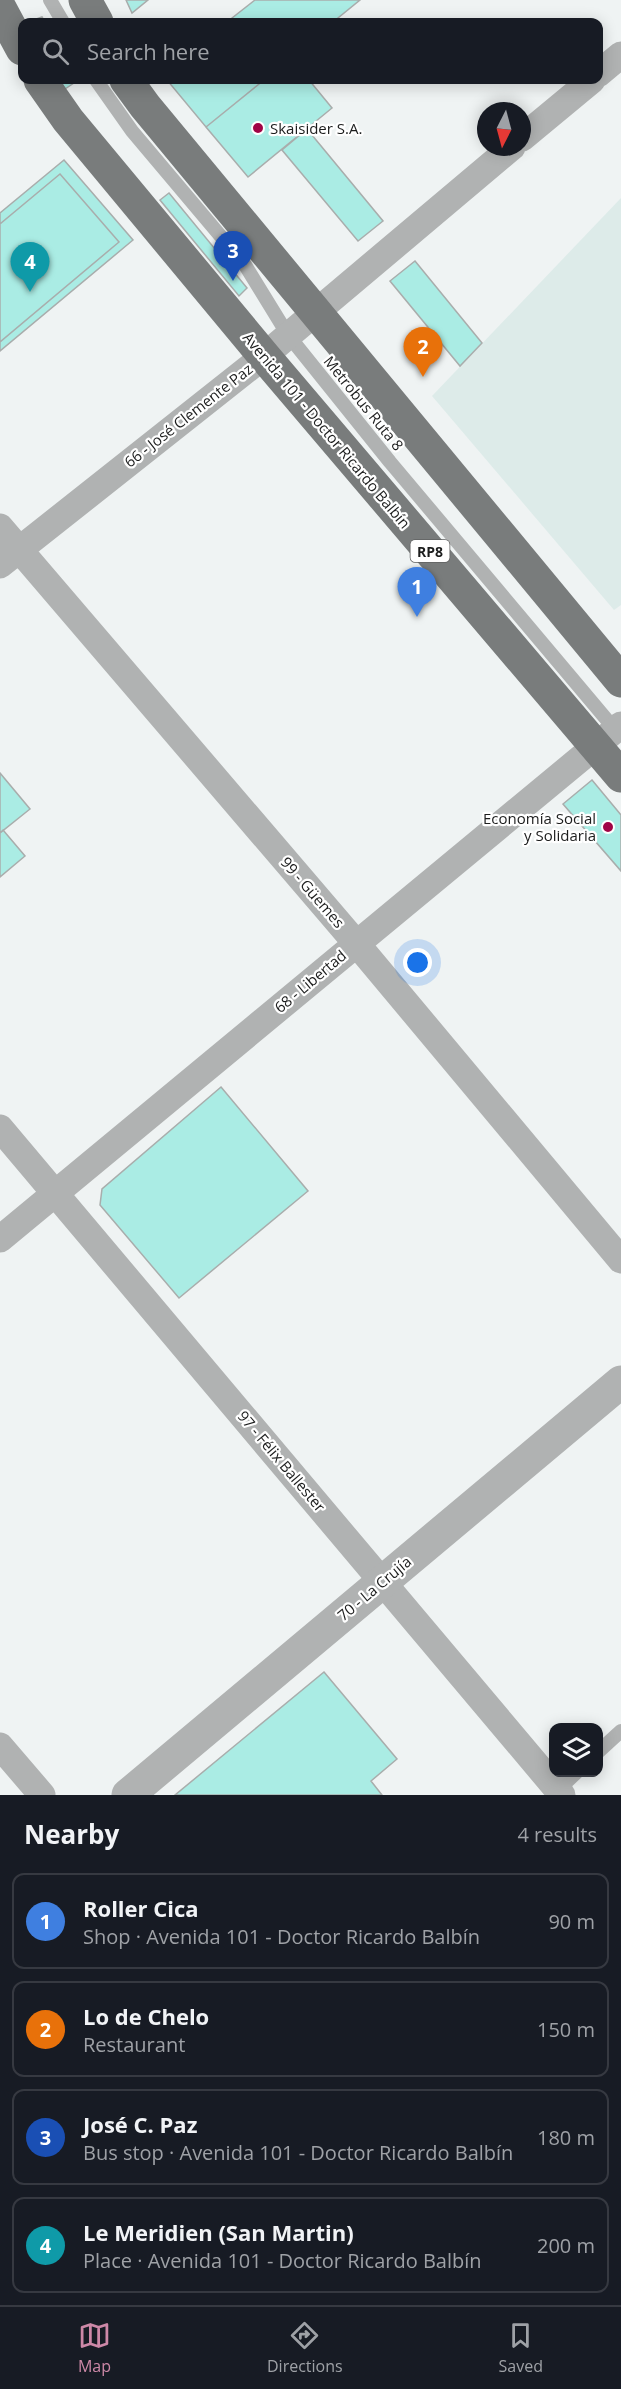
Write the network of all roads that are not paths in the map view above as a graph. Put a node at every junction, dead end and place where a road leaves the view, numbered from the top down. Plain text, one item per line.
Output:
1 (50, 0) edge
2 (85, 0) edge
3 (0, 8) edge
4 (61, 18) edge
5 (95, 18) edge
6 (18, 41) edge
7 (621, 55) edge
8 (603, 70) edge
9 (43, 84) edge
10 (99, 84) edge
11 (129, 84) edge
12 (587, 84) edge
13 (531, 131) edge
14 (501, 156) edge
15 (315, 313) junction
16 (276, 346) junction
17 (348, 352) junction
18 (0, 527) edge
19 (9, 557) edge
20 (621, 681) edge
21 (621, 699) edge
22 (613, 735) edge
23 (621, 776) edge
24 (356, 943) junction
25 (0, 1128) edge
26 (55, 1194) junction
27 (0, 1239) edge
28 (621, 1260) edge
29 (621, 1382) edge
30 (383, 1581) junction
31 (621, 1731) edge
32 (0, 1746) edge
33 (603, 1747) edge
34 (566, 1786) edge
35 (42, 1795) edge
36 (128, 1795) edge

1 - 4 lane
2 - 5 main road
3 - 6 main road
7 - 8 street
9 - 16 main road, Avenida 101 - Doctor Ricardo Balbín / RP8
10 - 16 lane
11 - 15 main road
12 - 13 street
14 - 15 street, 66 - José Clemente Paz
15 - 16 street, 66 - José Clemente Paz
15 - 17 main road
16 - 19 street, 66 - José Clemente Paz
16 - 22 main road, Avenida 101 - Doctor Ricardo Balbín / RP8
17 - 20 main road
17 - 21 lane, Metrobus Ruta 8
18 - 19 street, 99 - Güemes
19 - 24 street, 99 - Güemes
22 - 23 main road, Avenida 101 - Doctor Ricardo Balbín / RP8
22 - 24 street, 68 - Libertad
24 - 26 street, 68 - Libertad
24 - 28 street, 99 - Güemes
25 - 26 street, 97 - Félix Ballester
26 - 27 street, 68 - Libertad
26 - 30 street, 97 - Félix Ballester
29 - 30 street, 70 - La Crujía
30 - 34 street, 97 - Félix Ballester
30 - 36 street, 70 - La Crujía
31 - 33 lane
32 - 35 street

